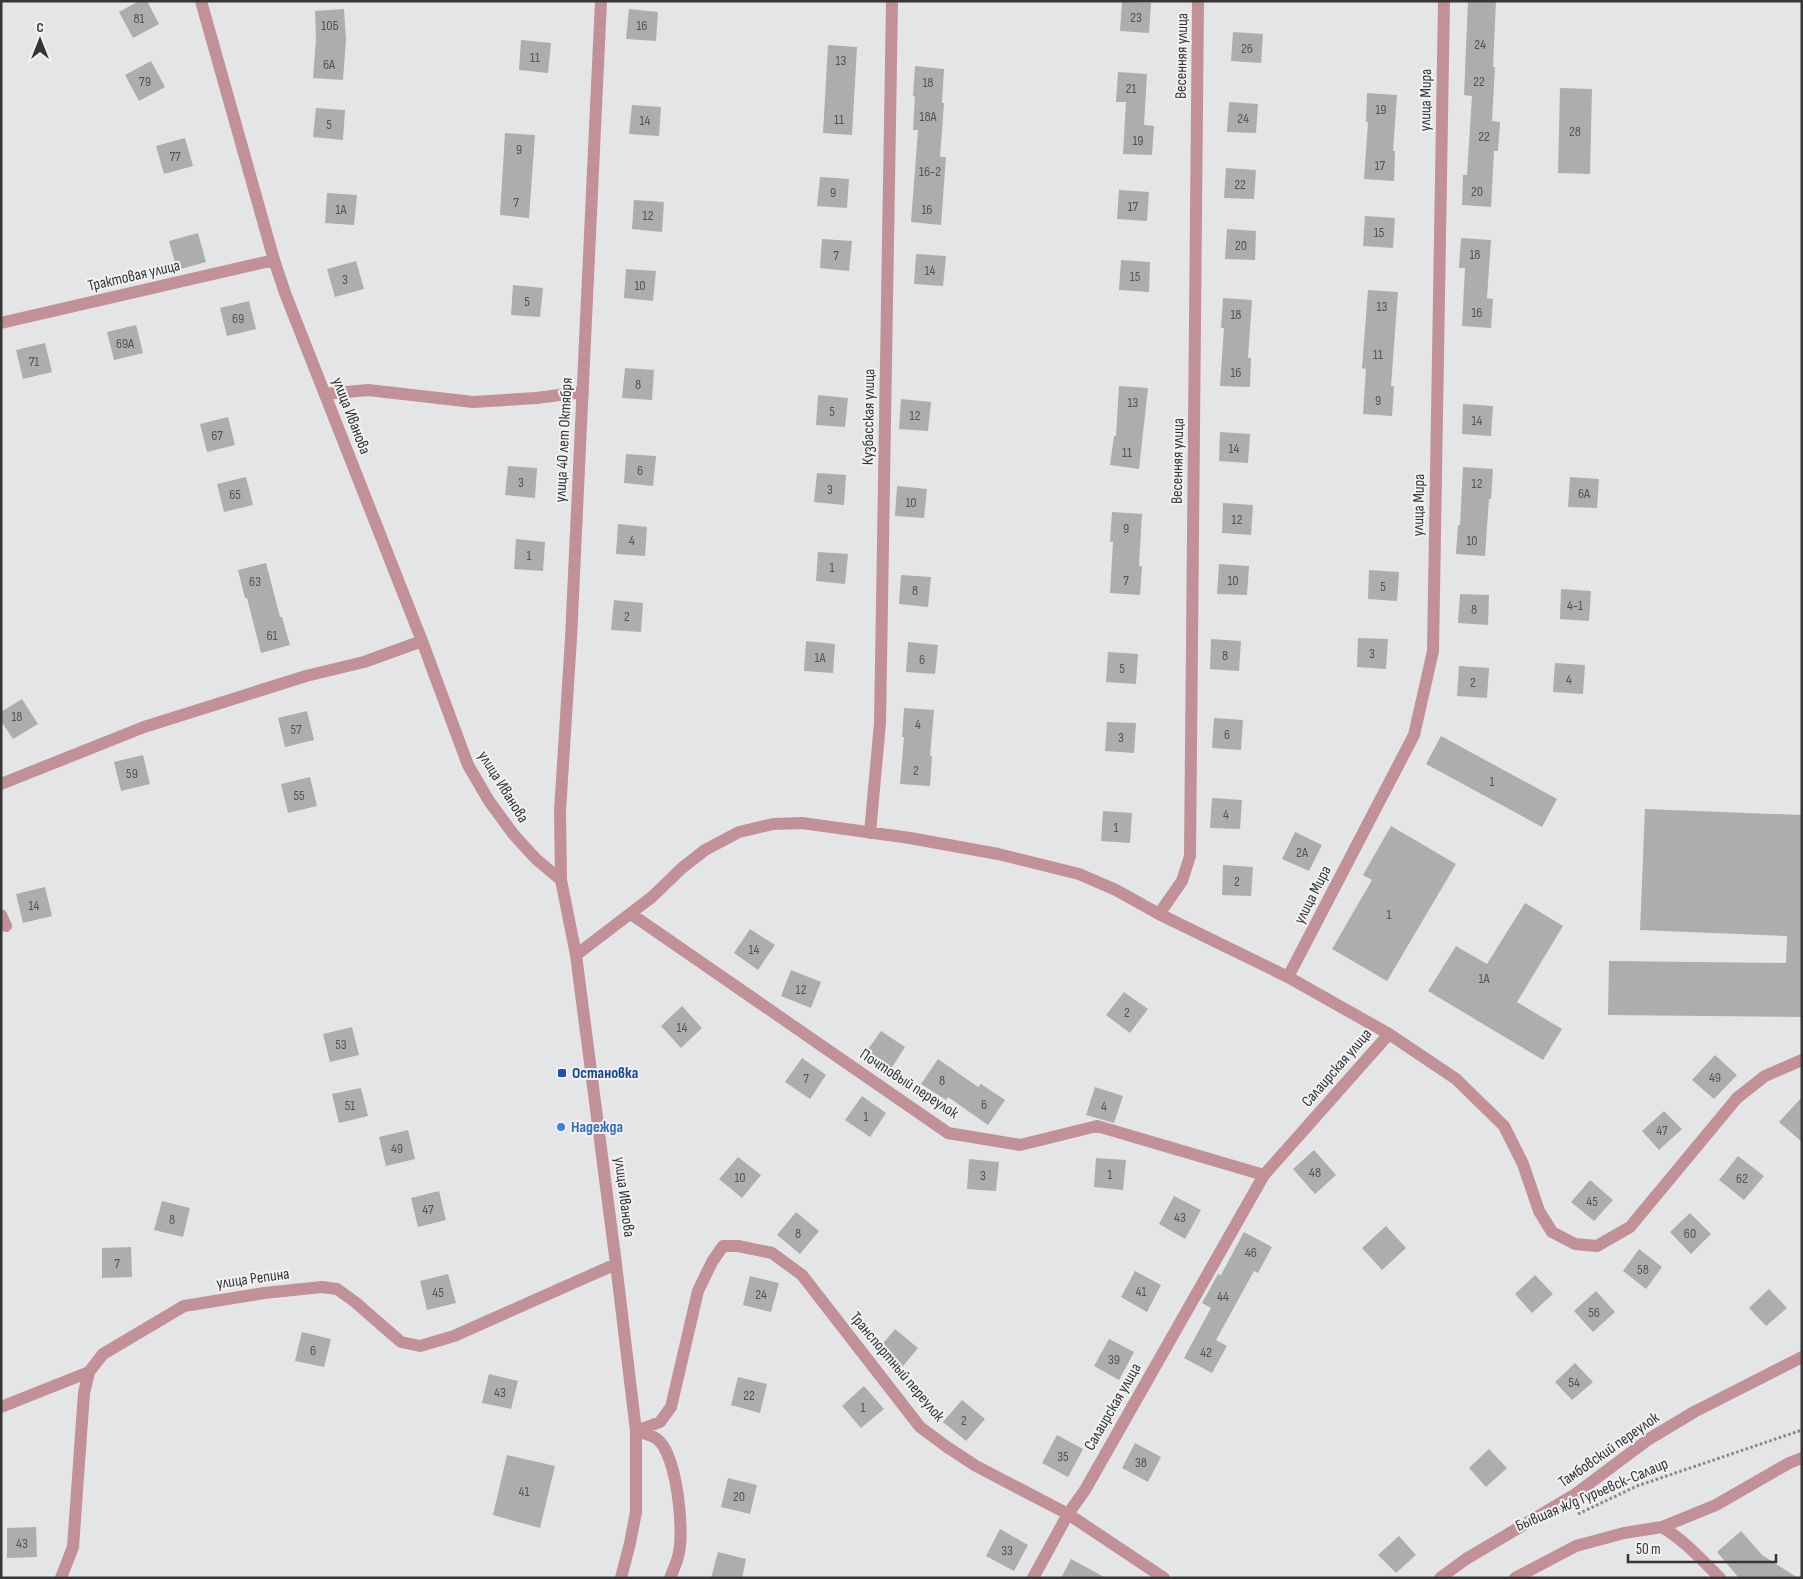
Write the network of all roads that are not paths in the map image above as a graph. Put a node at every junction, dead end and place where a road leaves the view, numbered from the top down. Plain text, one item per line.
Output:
1 (201, 1) edge
2 (601, 1) edge
3 (892, 1) edge
4 (1198, 1) edge
5 (1444, 1) edge
6 (274, 260) junction
7 (1, 323) edge
8 (583, 392) junction
9 (325, 394) junction
10 (422, 642) junction
11 (1, 784) edge
12 (870, 833) junction
13 (561, 880) junction
14 (631, 914) junction
15 (1160, 914) junction
16 (576, 955) junction
17 (1288, 977) junction
18 (1389, 1034) junction
19 (1802, 1060) edge
20 (1264, 1175) junction
21 (616, 1264) junction
22 (1802, 1357) edge
23 (90, 1372) junction
24 (1, 1407) edge
25 (636, 1431) junction
26 (1802, 1458) edge
27 (1068, 1514) junction
28 (1662, 1527) junction
29 (61, 1578) edge
30 (621, 1578) edge
31 (670, 1578) edge
32 (1033, 1578) edge
33 (1164, 1578) edge
34 (1440, 1578) edge
35 (1515, 1578) edge
36 (1720, 1578) edge

1 - 6 street, улица Иванова
2 - 8 street, улица 40 лет Октября
3 - 12 street, Кузбасская улица
4 - 15 street, Весенняя улица
5 - 17 street, улица Мира
6 - 7 street, Трактовая улица
6 - 9 street, улица Иванова
8 - 9 street
8 - 13 street, улица 40 лет Октября
9 - 10 street, улица Иванова
10 - 11 street
10 - 13 street, улица Иванова
12 - 14 street
12 - 15 street
13 - 16 street, улица Иванова
14 - 16 street
14 - 20 street, Почтовый переулок
15 - 17 street
16 - 21 street, улица Иванова
17 - 18 street
18 - 19 street, Салаирская улица
18 - 20 street, Салаирская улица
20 - 27 street, Салаирская улица
21 - 23 street, улица Репина
21 - 25 street, улица Иванова
22 - 34 street, Тамбовский переулок
23 - 24 street
23 - 29 street, улица Репина
25 - 27 street, Транспортный переулок
25 - 30 street, улица Иванова
25 - 31 street
26 - 28 street
27 - 32 street, Салаирская улица
27 - 33 street, Транспортный переулок
28 - 35 street
28 - 36 street

